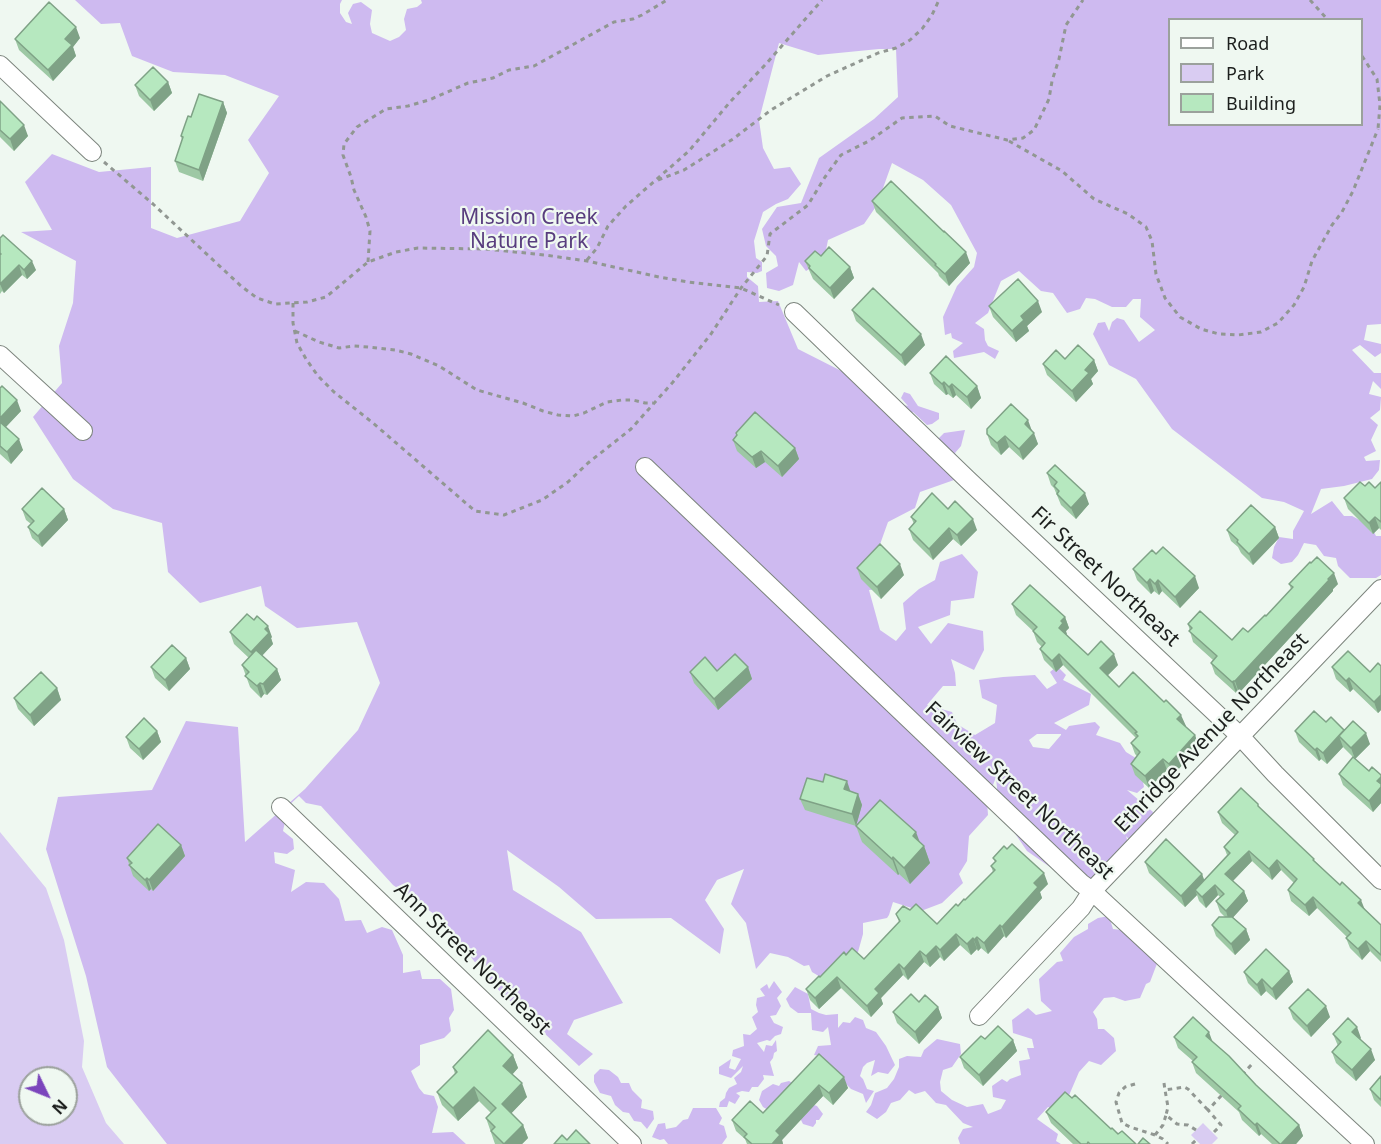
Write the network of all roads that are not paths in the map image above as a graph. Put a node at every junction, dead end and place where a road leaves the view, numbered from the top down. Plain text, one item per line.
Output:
1 (0, 65) edge
2 (92, 152) road end
3 (794, 312) road end
4 (0, 355) edge
5 (83, 431) dead end
6 (645, 467) dead end
7 (1380, 592) edge
8 (1240, 736) junction
9 (281, 807) dead end
10 (1381, 880) edge
11 (1092, 891) junction
12 (980, 1016) dead end
13 (632, 1144) edge
14 (1365, 1144) edge

1 - 2 street
3 - 8 street, Fir Street Northeast
4 - 5 street
6 - 11 street, Fairview Street Northeast
7 - 8 street, Ethridge Avenue Northeast
8 - 10 street, Fir Street Northeast
8 - 11 street, Ethridge Avenue Northeast
9 - 13 street, Ann Street Northeast
11 - 12 street, Ethridge Avenue Northeast
11 - 14 street, Fairview Street Northeast

